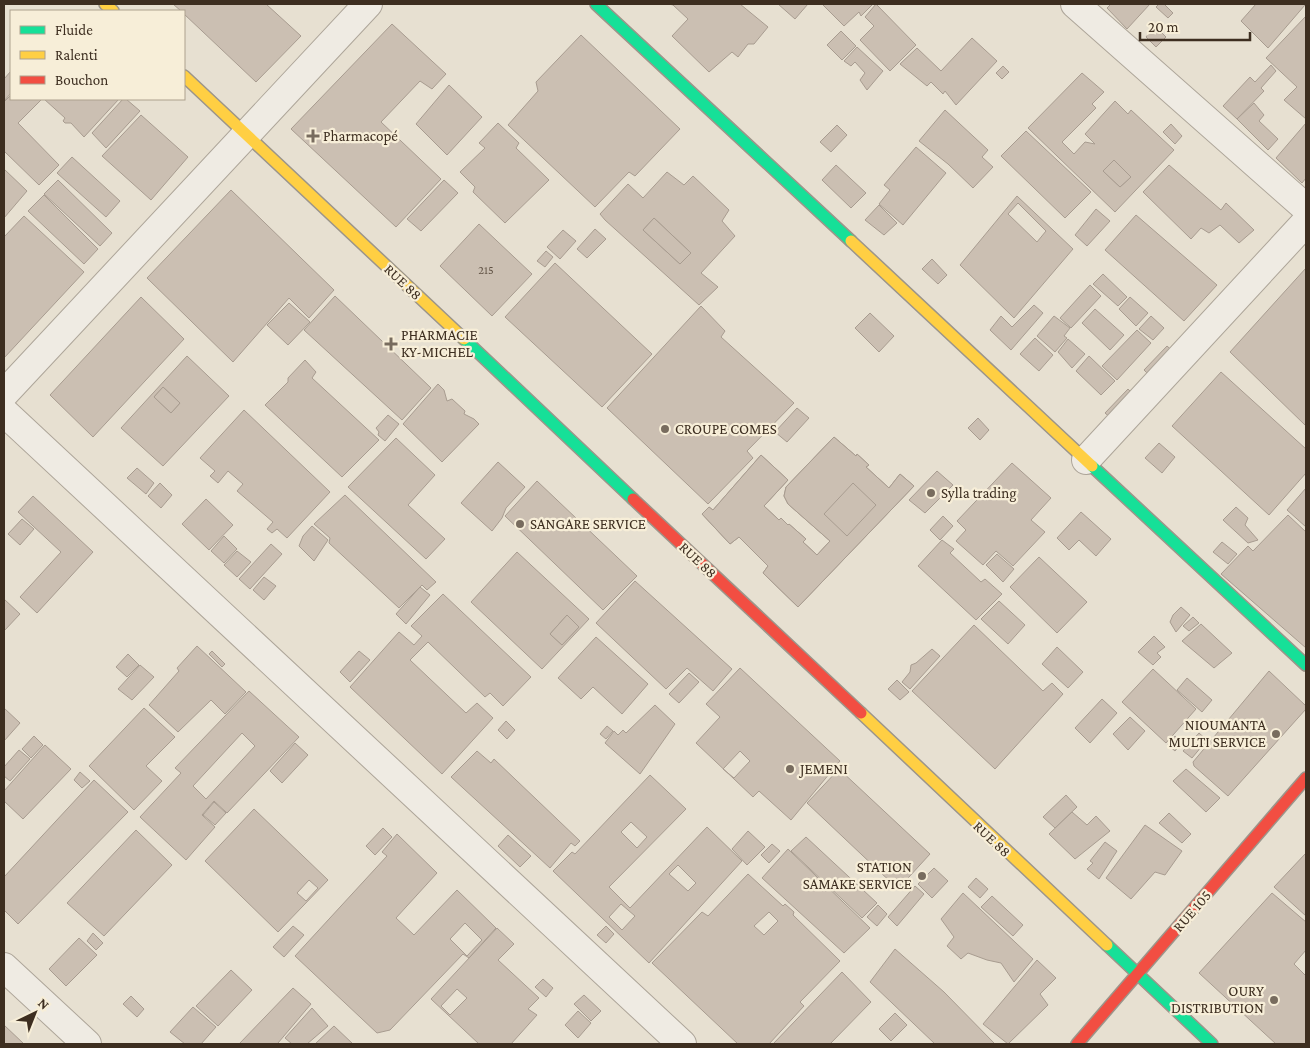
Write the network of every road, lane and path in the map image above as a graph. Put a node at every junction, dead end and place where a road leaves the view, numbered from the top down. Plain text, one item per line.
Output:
1 (368, 4) edge
2 (596, 4) edge
3 (1075, 4) edge
4 (185, 77) edge
5 (246, 134) junction
6 (1306, 208) edge
7 (1306, 222) edge
8 (4, 394) edge
9 (4, 412) edge
10 (1086, 460) junction
11 (1306, 665) edge
12 (1306, 778) edge
13 (4, 966) edge
14 (1136, 975) junction
15 (87, 1044) edge
16 (682, 1044) edge
17 (1077, 1044) edge
18 (1212, 1044) edge

1 - 5 street
2 - 10 main road
3 - 6 street
4 - 5 main road, RUE 88
5 - 8 street
5 - 14 main road, RUE 88
7 - 10 street
9 - 16 street
10 - 11 main road
12 - 14 main road, RUE 105
13 - 15 street
14 - 17 main road, RUE 105
14 - 18 main road, RUE 88

